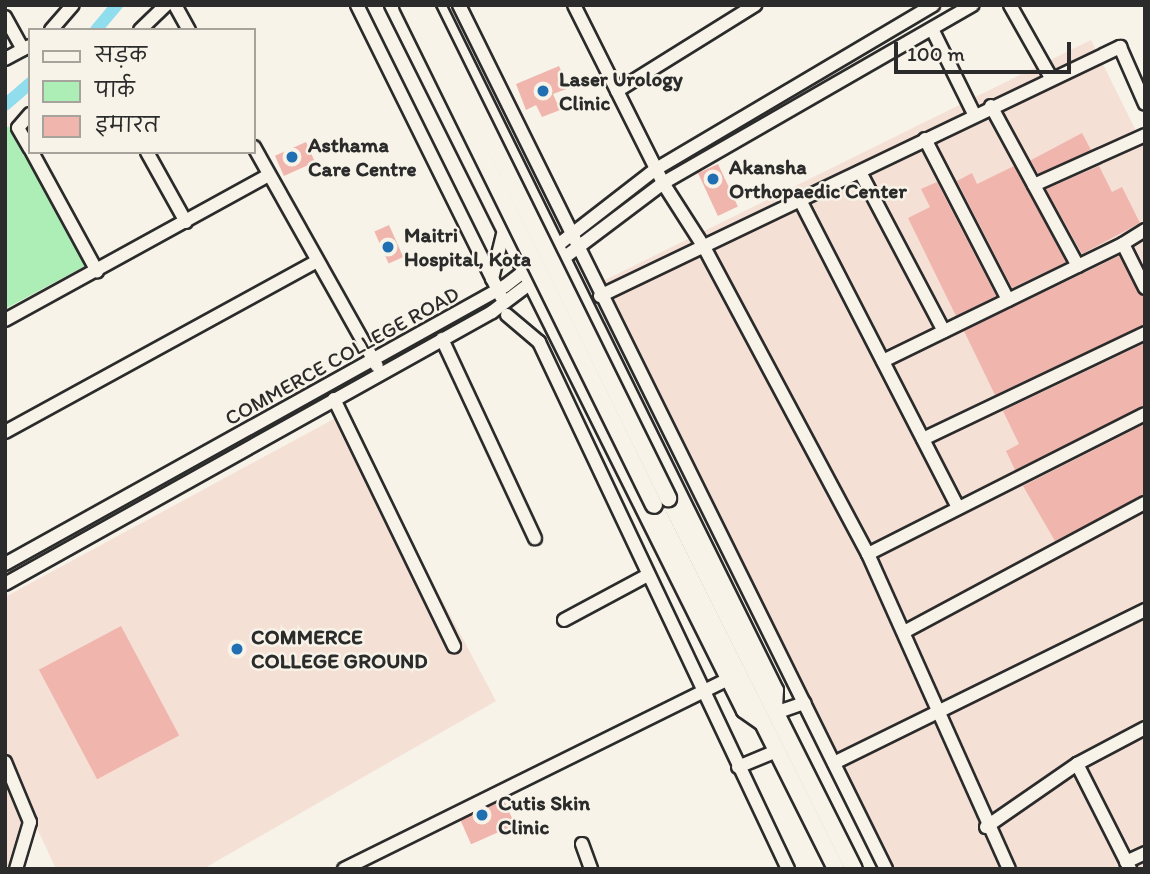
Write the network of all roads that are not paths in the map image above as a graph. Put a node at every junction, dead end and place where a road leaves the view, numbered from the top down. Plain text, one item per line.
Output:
1 (73, 5) edge
2 (166, 5) edge
3 (175, 5) edge
4 (357, 5) edge
5 (391, 5) edge
6 (408, 5) edge
7 (425, 5) edge
8 (439, 5) edge
9 (459, 5) edge
10 (574, 5) edge
11 (755, 5) edge
12 (933, 5) edge
13 (972, 5) edge
14 (1010, 5) edge
15 (5, 17) edge
16 (53, 28) edge
17 (142, 28) edge
18 (188, 28) edge
19 (932, 29) junction
20 (26, 47) edge
21 (5, 59) edge
22 (1050, 76) junction
23 (617, 91) junction
24 (1145, 104) edge
25 (991, 106) junction
26 (974, 114) junction
27 (28, 116) edge
28 (1145, 135) edge
29 (925, 139) junction
30 (28, 145) edge
31 (256, 151) edge
32 (33, 154) edge
33 (147, 154) edge
34 (656, 169) junction
35 (860, 172) junction
36 (269, 175) junction
37 (663, 183) junction
38 (1034, 185) junction
39 (553, 195) junction
40 (801, 202) junction
41 (537, 205) junction
42 (186, 222) junction
43 (504, 230) junction
44 (1145, 230) edge
45 (571, 232) junction
46 (556, 244) junction
47 (1123, 244) junction
48 (704, 247) junction
49 (579, 248) junction
50 (563, 259) junction
51 (317, 261) junction
52 (1078, 266) junction
53 (524, 270) junction
54 (97, 271) junction
55 (530, 283) junction
56 (495, 285) junction
57 (1145, 288) edge
58 (600, 296) junction
59 (1008, 300) junction
60 (511, 312) junction
61 (5, 320) edge
62 (944, 331) junction
63 (1145, 333) edge
64 (556, 335) junction
65 (442, 340) junction
66 (374, 361) junction
67 (883, 361) junction
68 (381, 373) junction
69 (334, 399) junction
70 (1145, 414) edge
71 (5, 432) edge
72 (923, 439) junction
73 (661, 502) junction
74 (1145, 503) edge
75 (957, 505) junction
76 (535, 538) dead end
77 (868, 554) junction
78 (5, 564) edge
79 (646, 576) junction
80 (5, 584) edge
81 (1145, 610) edge
82 (564, 621) dead end
83 (904, 632) junction
84 (454, 646) dead end
85 (725, 681) junction
86 (705, 691) junction
87 (804, 703) junction
88 (777, 710) junction
89 (939, 717) junction
90 (1145, 728) edge
91 (769, 729) junction
92 (779, 750) junction
93 (5, 762) edge
94 (834, 764) junction
95 (1077, 764) junction
96 (738, 767) junction
97 (986, 827) junction
98 (582, 845) dead end
99 (1145, 853) edge
100 (1128, 865) edge
101 (16, 869) edge
102 (344, 869) edge
103 (591, 869) edge
104 (788, 869) edge
105 (836, 869) edge
106 (854, 869) edge
107 (886, 869) edge
108 (1009, 869) edge

1 - 16 street
2 - 17 street
3 - 18 street
4 - 56 street
5 - 43 street
6 - 73 main road, bridge
7 - 73 main road, bridge
8 - 41 street
9 - 39 street
10 - 23 street
11 - 23 street
12 - 34 street, COMMERCE COLLEGE ROAD
13 - 19 street
14 - 22 street
15 - 20 street
19 - 26 street
19 - 37 street
20 - 21 street
22 - 24 street
22 - 25 street
23 - 34 street
25 - 26 street
25 - 38 street
26 - 29 street
27 - 30 street
28 - 38 street
29 - 35 street
29 - 59 street
31 - 36 street
32 - 54 street
33 - 42 street
34 - 37 street
34 - 45 street, COMMERCE COLLEGE ROAD
35 - 40 street
35 - 62 street
36 - 42 street
36 - 51 street
37 - 48 street
37 - 49 street
38 - 52 street
39 - 41 street
39 - 45 street
40 - 48 street
40 - 67 street
41 - 46 street
42 - 54 street
43 - 53 street
43 - 56 street
44 - 47 street
45 - 46 street, COMMERCE COLLEGE ROAD
45 - 49 street
46 - 50 street
46 - 53 street, COMMERCE COLLEGE ROAD
47 - 52 street
47 - 57 street
48 - 58 street
48 - 77 street
49 - 50 street
49 - 58 street
50 - 55 street
50 - 88 street
51 - 66 street
51 - 71 street
52 - 59 street
53 - 55 street
53 - 56 street, COMMERCE COLLEGE ROAD
54 - 61 street
55 - 60 street
55 - 64 street
56 - 60 street
56 - 66 street, COMMERCE COLLEGE ROAD
58 - 87 street
59 - 62 street
60 - 64 street
60 - 65 street
60 - 79 street
62 - 67 street
63 - 72 street
64 - 85 street
65 - 68 street
65 - 76 street
66 - 68 street
66 - 78 street, COMMERCE COLLEGE ROAD
67 - 72 street
68 - 69 street
69 - 80 street
69 - 84 street
70 - 75 street
72 - 75 street
73 - 88 main road
73 - 91 main road
74 - 83 street
75 - 77 street
77 - 83 street
79 - 82 street
79 - 86 street
81 - 89 street
83 - 89 street
85 - 86 street
85 - 91 street
86 - 96 street
86 - 102 street
87 - 88 street
87 - 94 street
88 - 106 main road
89 - 94 street
89 - 97 street
90 - 95 street
91 - 92 main road
92 - 96 street
92 - 105 main road
93 - 101 street
94 - 107 street
95 - 97 street
95 - 100 street
96 - 104 street
97 - 108 street
98 - 103 street
99 - 100 street

